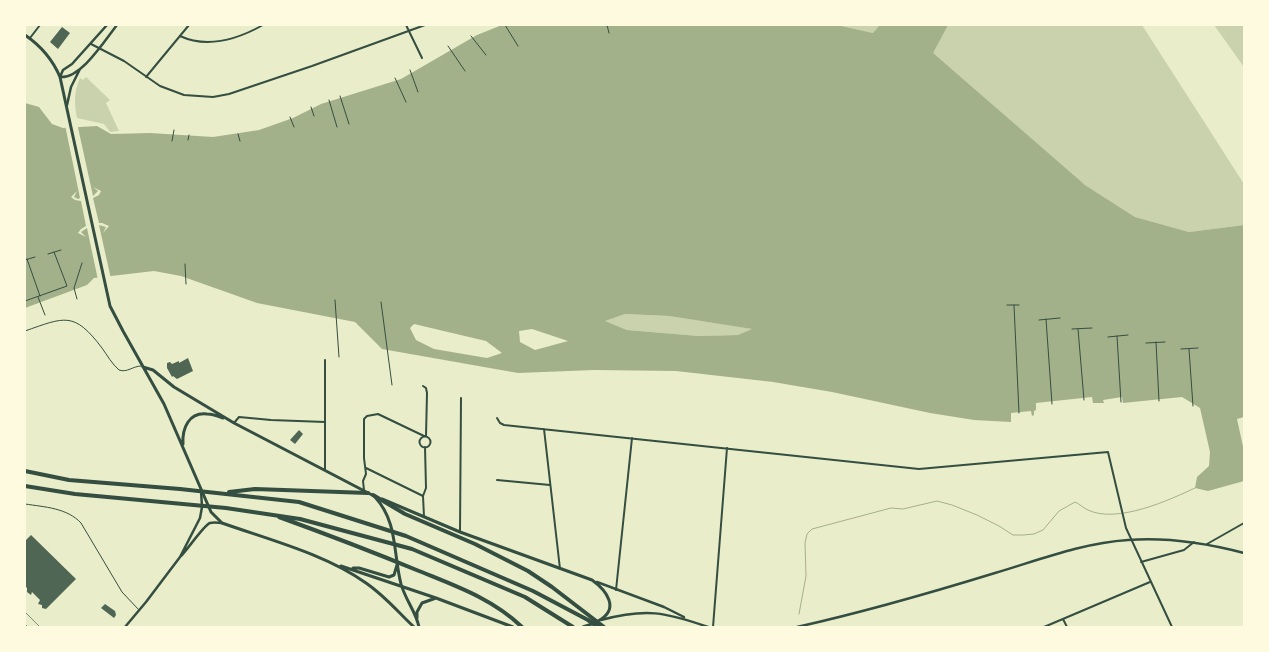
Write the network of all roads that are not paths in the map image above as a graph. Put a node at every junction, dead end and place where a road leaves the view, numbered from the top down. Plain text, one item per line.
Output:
1 (40, 25) edge
2 (107, 25) edge
3 (117, 25) edge
4 (189, 25) edge
5 (263, 25) edge
6 (406, 25) edge
7 (425, 25) edge
8 (410, 32) junction
9 (25, 35) edge
10 (180, 36) junction
11 (30, 38) junction
12 (91, 44) junction
13 (99, 48) junction
14 (422, 58) dead end
15 (81, 68) junction
16 (60, 77) junction
17 (146, 77) junction
18 (67, 105) junction
19 (25, 332) edge
20 (325, 360) dead end
21 (142, 366) junction
22 (423, 386) dead end
23 (461, 398) dead end
24 (226, 418) junction
25 (497, 418) dead end
26 (325, 422) junction
27 (234, 423) junction
28 (544, 429) junction
29 (425, 436) junction
30 (632, 438) junction
31 (183, 446) junction
32 (425, 447) junction
33 (727, 448) junction
34 (365, 468) junction
35 (325, 470) junction
36 (26, 471) edge
37 (497, 480) dead end
38 (550, 485) junction
39 (25, 486) edge
40 (200, 488) junction
41 (222, 493) junction
42 (368, 493) junction
43 (423, 496) junction
44 (25, 504) edge
45 (270, 514) junction
46 (424, 517) junction
47 (222, 523) junction
48 (1244, 524) edge
49 (460, 532) junction
50 (1130, 539) junction
51 (1195, 542) junction
52 (1207, 544) junction
53 (1244, 553) edge
54 (180, 557) junction
55 (1141, 562) junction
56 (398, 564) junction
57 (338, 565) junction
58 (350, 568) junction
59 (560, 568) junction
60 (592, 580) junction
61 (1150, 582) junction
62 (402, 586) junction
63 (616, 590) junction
64 (436, 598) junction
65 (139, 610) junction
66 (590, 619) junction
67 (688, 619) junction
68 (1063, 619) junction
69 (418, 621) junction
70 (599, 621) junction
71 (572, 626) edge
72 (125, 627) edge
73 (414, 627) edge
74 (419, 627) edge
75 (513, 627) edge
76 (522, 627) edge
77 (583, 627) edge
78 (598, 627) edge
79 (604, 627) edge
80 (708, 627) edge
81 (713, 627) edge
82 (797, 627) edge
83 (1044, 627) edge
84 (1067, 627) edge
85 (1172, 627) edge

1 - 11 street
2 - 12 main road
3 - 13 main road
4 - 10 street
5 - 10 street
6 - 8 street
7 - 8 street
8 - 14 street
8 - 17 street
9 - 11 main road
10 - 17 street
11 - 16 main road
12 - 13 street
12 - 16 main road
13 - 15 main road
13 - 17 street
15 - 16 main road
15 - 18 main road
16 - 18 main road
18 - 21 main road
19 - 21 lane
20 - 26 street
21 - 24 main road
21 - 31 main road
22 - 29 street
23 - 49 street
24 - 27 main road
24 - 31 main road
25 - 28 street
26 - 27 street
26 - 35 street
27 - 35 main road
28 - 30 street
28 - 38 street
29 - 32 street
29 - 32 street
29 - 34 street
30 - 33 street
30 - 63 street
31 - 40 main road
32 - 43 street
33 - 50 street
33 - 81 street
34 - 42 street
34 - 43 street
35 - 42 main road
36 - 41 highway
37 - 38 street
38 - 59 street
39 - 45 highway
40 - 47 main road
40 - 54 main road
41 - 42 highway
41 - 66 highway
42 - 46 main road
42 - 56 main road
42 - 66 highway
43 - 46 street
44 - 65 lane
45 - 71 highway
45 - 76 highway
46 - 49 main road
47 - 54 main road
47 - 57 main road
48 - 52 street
49 - 59 main road
50 - 51 main road
50 - 55 street
50 - 82 main road
51 - 52 main road
51 - 55 street
52 - 53 main road
54 - 65 main road
55 - 61 street
56 - 58 main road
56 - 62 main road
57 - 58 main road
57 - 73 main road
58 - 62 main road
59 - 60 main road
60 - 63 main road
60 - 70 main road
61 - 68 street
61 - 85 street
62 - 64 main road
62 - 69 main road
63 - 67 main road
64 - 69 main road
64 - 75 main road
65 - 72 main road
66 - 78 highway
66 - 79 highway
67 - 70 main road
67 - 80 main road
68 - 83 street
68 - 84 street
69 - 74 main road
70 - 77 main road

